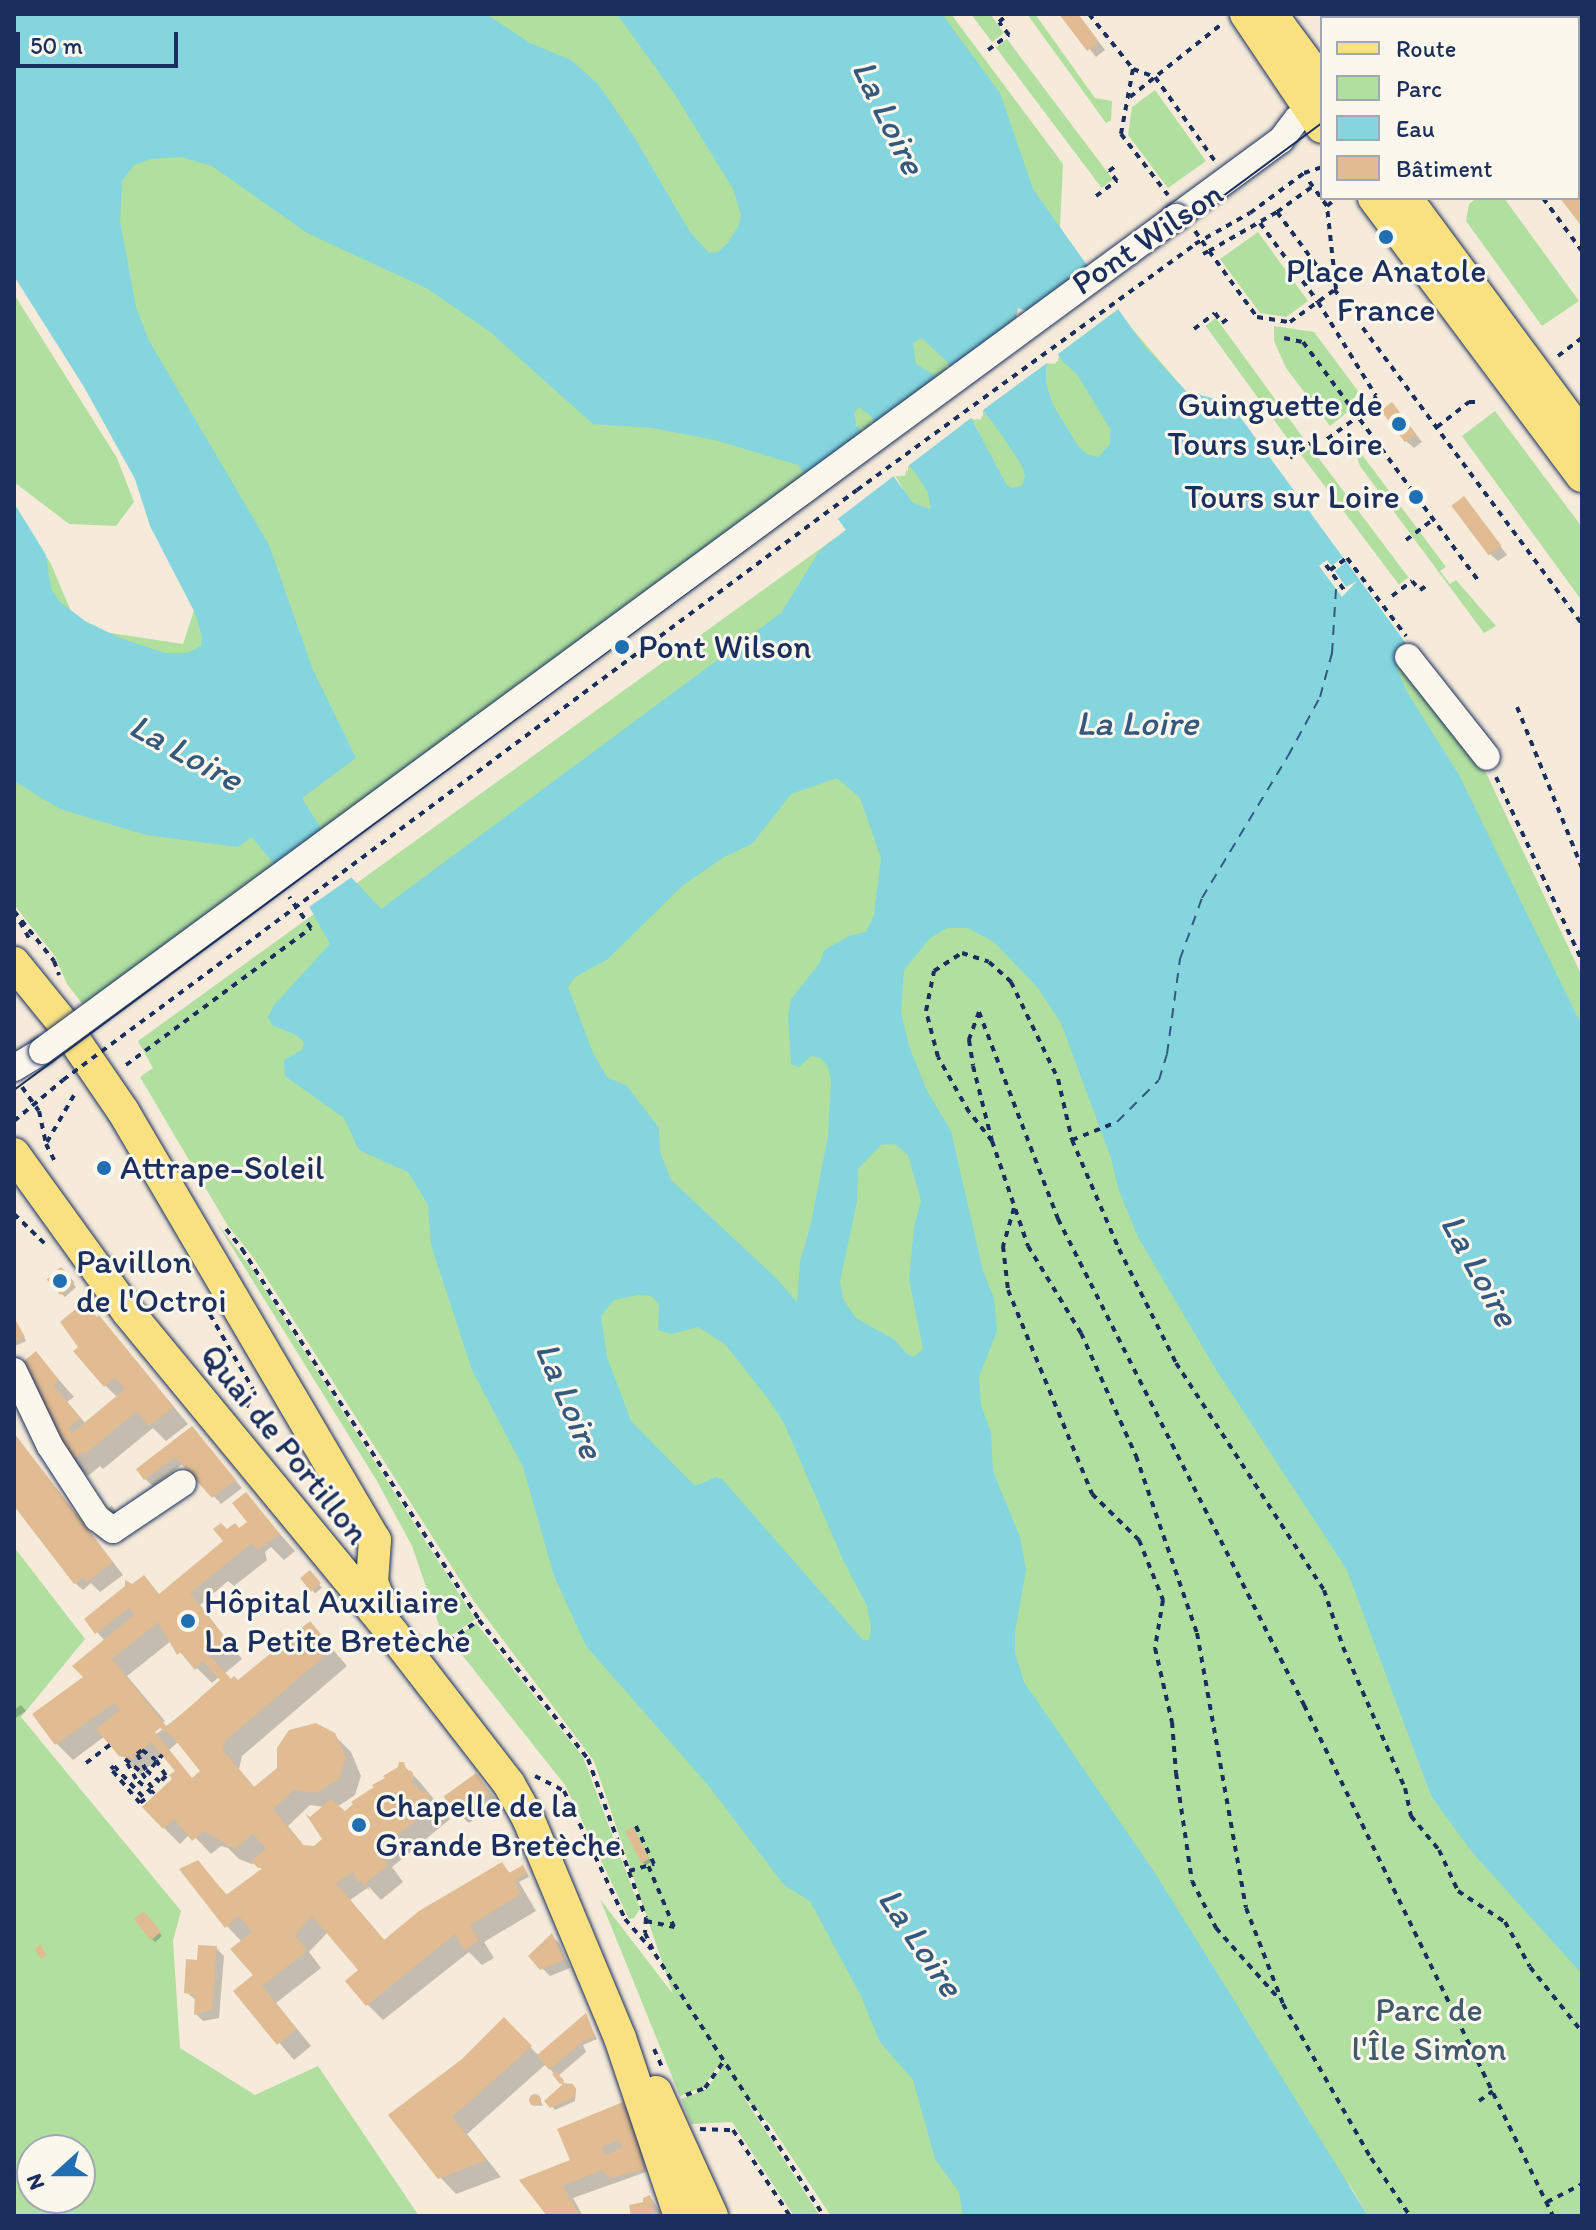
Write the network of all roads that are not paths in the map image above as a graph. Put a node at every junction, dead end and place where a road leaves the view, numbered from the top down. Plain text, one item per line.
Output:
1 (1271, 14) edge
2 (1236, 18) edge
3 (1320, 80) edge
4 (1310, 123) edge
5 (1375, 200) edge
6 (1407, 200) edge
7 (1582, 436) edge
8 (1582, 476) edge
9 (1408, 648) road end
10 (1487, 757) road end
11 (26, 959) edge
12 (14, 1068) edge
13 (14, 1154) edge
14 (14, 1371) edge
15 (183, 1483) dead end
16 (356, 1510) junction
17 (355, 1589) junction
18 (393, 1634) junction
19 (620, 2038) junction
20 (680, 2216) edge
21 (712, 2216) edge

1 - 3 main road
2 - 4 main road
4 - 12 street, Pont Wilson, bridge
5 - 8 main road
6 - 7 main road
9 - 10 street
11 - 16 main road, Quai de Portillon
13 - 17 main road, Quai de Portillon
14 - 15 street
16 - 17 main road, Quai de Portillon
16 - 18 main road, Quai de Portillon
17 - 18 main road, Quai de Portillon
18 - 19 main road, Quai de Portillon
19 - 20 main road, Quai de Portillon
19 - 21 main road, Quai de Portillon

